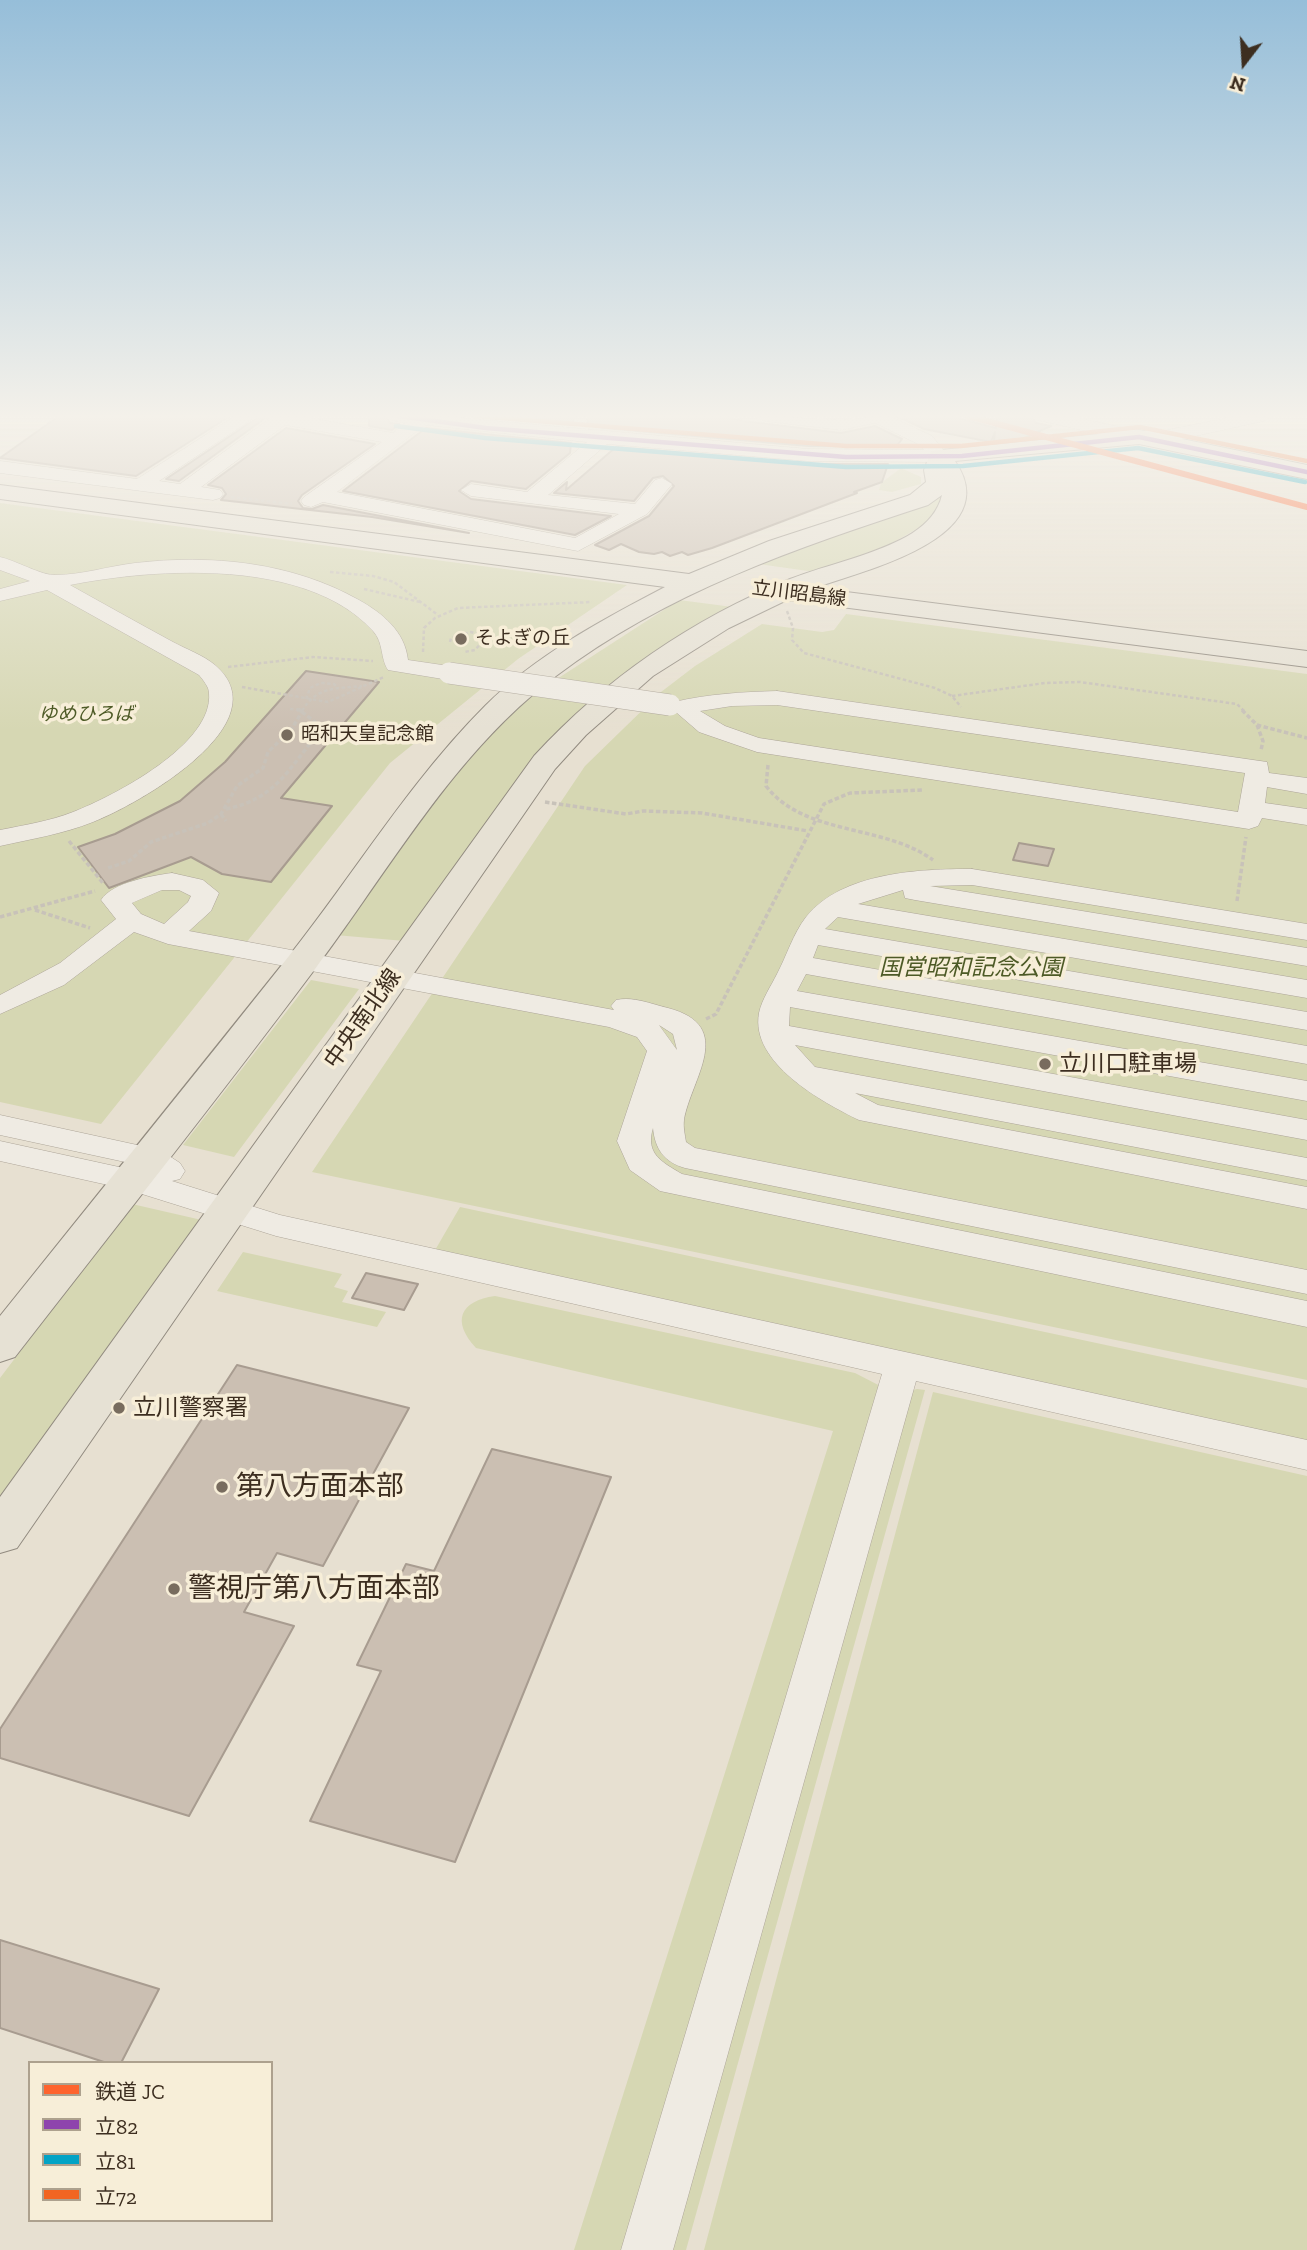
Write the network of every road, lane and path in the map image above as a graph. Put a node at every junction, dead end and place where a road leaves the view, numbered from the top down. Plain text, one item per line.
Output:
1 (240, 521) edge
2 (280, 521) edge
3 (452, 521) edge
4 (621, 521) edge
5 (855, 521) edge
6 (939, 521) edge
7 (873, 559) junction
8 (0, 563) edge
9 (704, 577) junction
10 (47, 582) junction
11 (787, 594) junction
12 (0, 595) edge
13 (901, 596) junction
14 (592, 602) dead end
15 (450, 642) dead end
16 (1307, 650) edge
17 (433, 653) dead end
18 (1307, 659) edge
19 (417, 660) junction
20 (382, 662) dead end
21 (451, 663) junction
22 (213, 676) junction
23 (374, 682) dead end
24 (363, 686) junction
25 (339, 689) junction
26 (952, 696) junction
27 (306, 703) junction
28 (676, 706) junction
29 (290, 709) dead end
30 (303, 711) junction
31 (961, 724) junction
32 (1257, 725) junction
33 (1307, 738) edge
34 (775, 749) junction
35 (939, 773) junction
36 (1256, 773) junction
37 (1307, 786) edge
38 (517, 798) junction
39 (226, 809) junction
40 (221, 814) junction
41 (1250, 815) junction
42 (1307, 817) edge
43 (816, 820) junction
44 (226, 821) dead end
45 (54, 825) junction
46 (807, 831) junction
47 (0, 838) edge
48 (108, 868) dead end
49 (941, 877) junction
50 (884, 887) junction
51 (1236, 905) dead end
52 (833, 908) junction
53 (34, 910) junction
54 (0, 917) edge
55 (123, 927) junction
56 (1307, 932) edge
57 (809, 934) junction
58 (168, 936) junction
59 (1307, 957) edge
60 (303, 961) junction
61 (796, 964) junction
62 (393, 976) junction
63 (1307, 989) edge
64 (780, 997) junction
65 (0, 1004) edge
66 (1307, 1021) edge
67 (687, 1031) junction
68 (778, 1033) junction
69 (1307, 1055) edge
70 (805, 1073) junction
71 (1307, 1091) edge
72 (0, 1125) edge
73 (1307, 1130) edge
74 (0, 1151) edge
75 (140, 1168) junction
76 (1307, 1168) edge
77 (1307, 1198) edge
78 (228, 1212) junction
79 (1307, 1282) edge
80 (1307, 1314) edge
81 (0, 1346) edge
82 (903, 1365) junction
83 (1307, 1455) edge
84 (0, 1534) edge
85 (647, 2250) edge

1 - 9 main road, 立川昭島線
2 - 9 main road, 立川昭島線
3 - 4 street
5 - 9 main road
6 - 7 main road, 中央南北線
7 - 11 main road, 中央南北線
7 - 13 main road
8 - 10 street
9 - 11 main road, 立川昭島線
9 - 60 main road
10 - 12 street
10 - 19 street
10 - 22 street
11 - 13 main road, 立川昭島線
11 - 18 main road, 立川昭島線
11 - 26 path
11 - 38 main road, 中央南北線
13 - 16 main road, 立川昭島線
14 - 19 path
15 - 21 path
17 - 19 path
19 - 21 street
20 - 22 path
21 - 28 street, bridge
22 - 24 path
22 - 45 street
23 - 24 path
24 - 25 path
25 - 27 path
25 - 27 path
26 - 31 path
26 - 32 path
27 - 30 path
28 - 31 street
28 - 34 street
29 - 30 path
30 - 39 path
30 - 39 path
31 - 36 street
32 - 33 path
32 - 36 path
34 - 35 street
34 - 43 path
35 - 41 street
35 - 43 path
36 - 37 street
36 - 41 street
38 - 46 path
38 - 62 main road, 中央南北線
39 - 40 path
40 - 44 path
40 - 48 path
41 - 42 street
41 - 51 path
43 - 46 path
43 - 49 path
45 - 47 street
45 - 53 path
46 - 67 path
49 - 50 street
49 - 56 street
50 - 52 street
50 - 59 street
52 - 57 street
52 - 63 street
53 - 54 path
53 - 55 path
55 - 58 street
55 - 58 street
55 - 65 street
57 - 61 street
57 - 66 street
58 - 60 street
60 - 62 street
60 - 75 main road
61 - 64 street
61 - 69 street
62 - 67 street
62 - 78 main road, 中央南北線
62 - 80 street
64 - 68 street
64 - 71 street
67 - 79 street
68 - 70 street
68 - 73 street
70 - 76 street
70 - 77 street
72 - 75 street
74 - 75 street
75 - 78 street
75 - 81 main road
78 - 82 street
78 - 84 main road, 中央南北線
82 - 83 street
82 - 85 street

